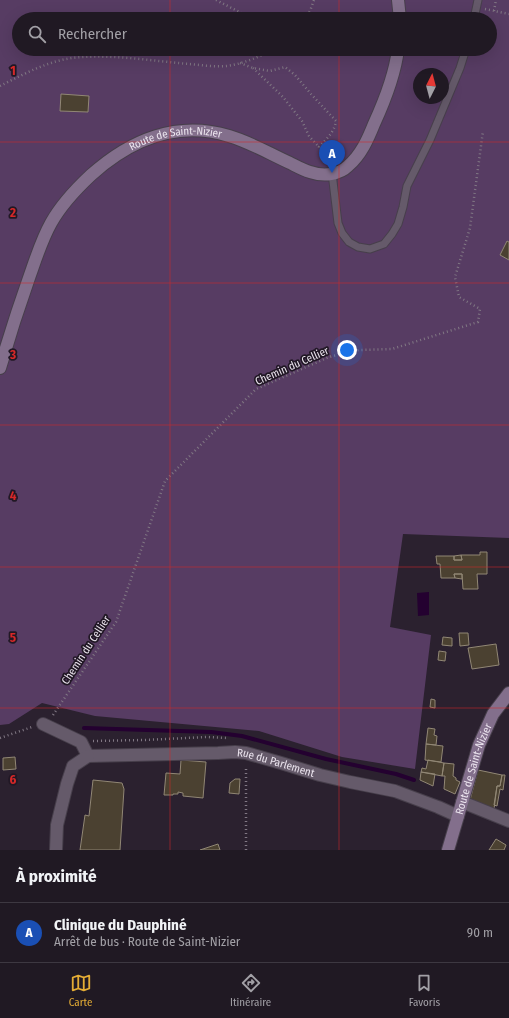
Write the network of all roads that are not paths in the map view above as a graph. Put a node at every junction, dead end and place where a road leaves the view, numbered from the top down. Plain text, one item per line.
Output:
1 (398, 0) edge
2 (399, 12) edge
3 (397, 56) edge
4 (464, 56) edge
5 (332, 174) junction
6 (0, 368) edge
7 (509, 693) edge
8 (43, 724) road end
9 (88, 756) junction
10 (462, 802) junction
11 (458, 816) junction
12 (509, 821) edge
13 (56, 850) edge
14 (448, 850) edge

1 - 2 main road
3 - 5 main road
4 - 5 lane
5 - 6 main road, Route de Saint-Nizier
7 - 10 main road, Route de Saint-Nizier
8 - 9 street
9 - 11 street, Rue du Parlement
9 - 13 street
10 - 11 main road, Route de Saint-Nizier
10 - 12 street
11 - 14 main road, Route de Saint-Nizier

